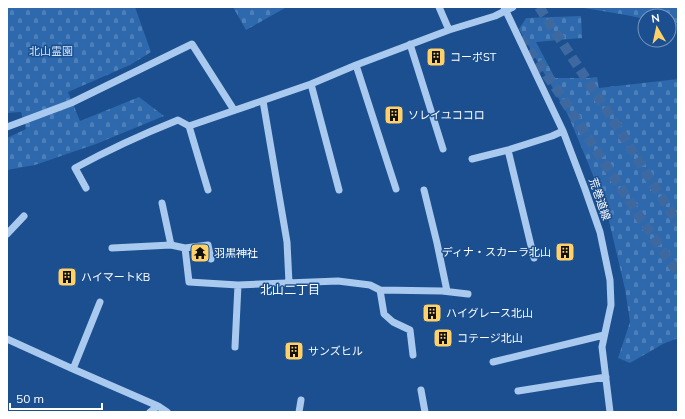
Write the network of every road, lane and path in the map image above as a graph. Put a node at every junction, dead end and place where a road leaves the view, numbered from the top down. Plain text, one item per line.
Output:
1 (439, 7) edge
2 (512, 7) edge
3 (505, 9) edge
4 (449, 30) junction
5 (410, 44) junction
6 (356, 65) junction
7 (311, 84) junction
8 (263, 101) junction
9 (234, 110) junction
10 (188, 126) junction
11 (7, 128) edge
12 (563, 131) junction
13 (443, 149) dead end
14 (508, 150) junction
15 (472, 159) dead end
16 (86, 188) dead end
17 (396, 189) dead end
18 (208, 190) dead end
19 (339, 190) dead end
20 (424, 190) dead end
21 (162, 203) dead end
22 (24, 216) dead end
23 (7, 234) edge
24 (171, 245) junction
25 (112, 248) dead end
26 (185, 248) junction
27 (534, 258) dead end
28 (211, 259) dead end
29 (289, 283) junction
30 (238, 285) junction
31 (380, 290) junction
32 (447, 292) junction
33 (468, 294) dead end
34 (100, 302) dead end
35 (604, 335) junction
36 (7, 339) edge
37 (235, 347) dead end
38 (413, 355) dead end
39 (493, 362) dead end
40 (72, 369) junction
41 (606, 377) junction
42 (421, 390) dead end
43 (518, 391) dead end
44 (302, 400) dead end
45 (158, 406) junction
46 (150, 412) edge
47 (167, 412) edge
48 (299, 412) edge
49 (425, 412) edge
50 (610, 412) edge

1 - 4 street
2 - 3 street
3 - 4 street
3 - 12 street, 荒巻道線
4 - 5 street
5 - 6 street
5 - 13 street
6 - 7 street
6 - 17 street
7 - 8 street
7 - 19 street
8 - 9 street
8 - 29 street
9 - 10 street
9 - 11 street
10 - 16 street
10 - 18 street
12 - 14 street
12 - 35 street, 荒巻道線
14 - 15 street
14 - 27 street
20 - 32 street
21 - 24 street
22 - 23 street
24 - 25 street
24 - 26 street
26 - 28 street
26 - 30 street
29 - 30 street
29 - 31 street
30 - 37 street
31 - 32 street
31 - 38 street
32 - 33 street
34 - 40 street
35 - 39 street
35 - 41 street, 荒巻道線
36 - 40 street
40 - 45 street
41 - 43 street
41 - 50 street, 荒巻道線
42 - 49 street
44 - 48 street
45 - 46 street
45 - 47 street

